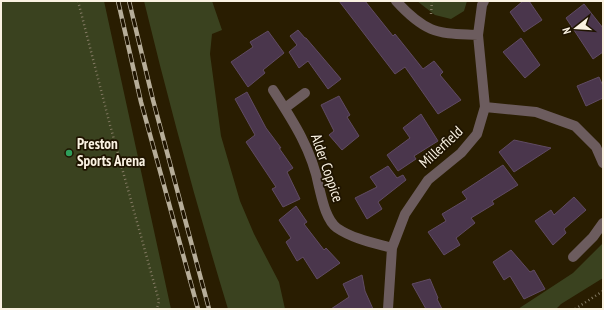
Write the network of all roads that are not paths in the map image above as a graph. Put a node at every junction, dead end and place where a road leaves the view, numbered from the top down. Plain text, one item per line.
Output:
1 (396, 1) edge
2 (484, 1) edge
3 (478, 35) junction
4 (273, 90) dead end
5 (305, 93) dead end
6 (485, 107) junction
7 (285, 108) junction
8 (603, 163) edge
9 (603, 223) edge
10 (392, 248) junction
11 (573, 257) dead end
12 (388, 309) edge

1 - 3 street
2 - 3 street, Millerfield
3 - 6 street, Millerfield
4 - 7 street, Alder Coppice
5 - 7 street
6 - 8 street
6 - 10 street, Millerfield
7 - 10 street, Alder Coppice
9 - 11 street
10 - 12 street, Millerfield

